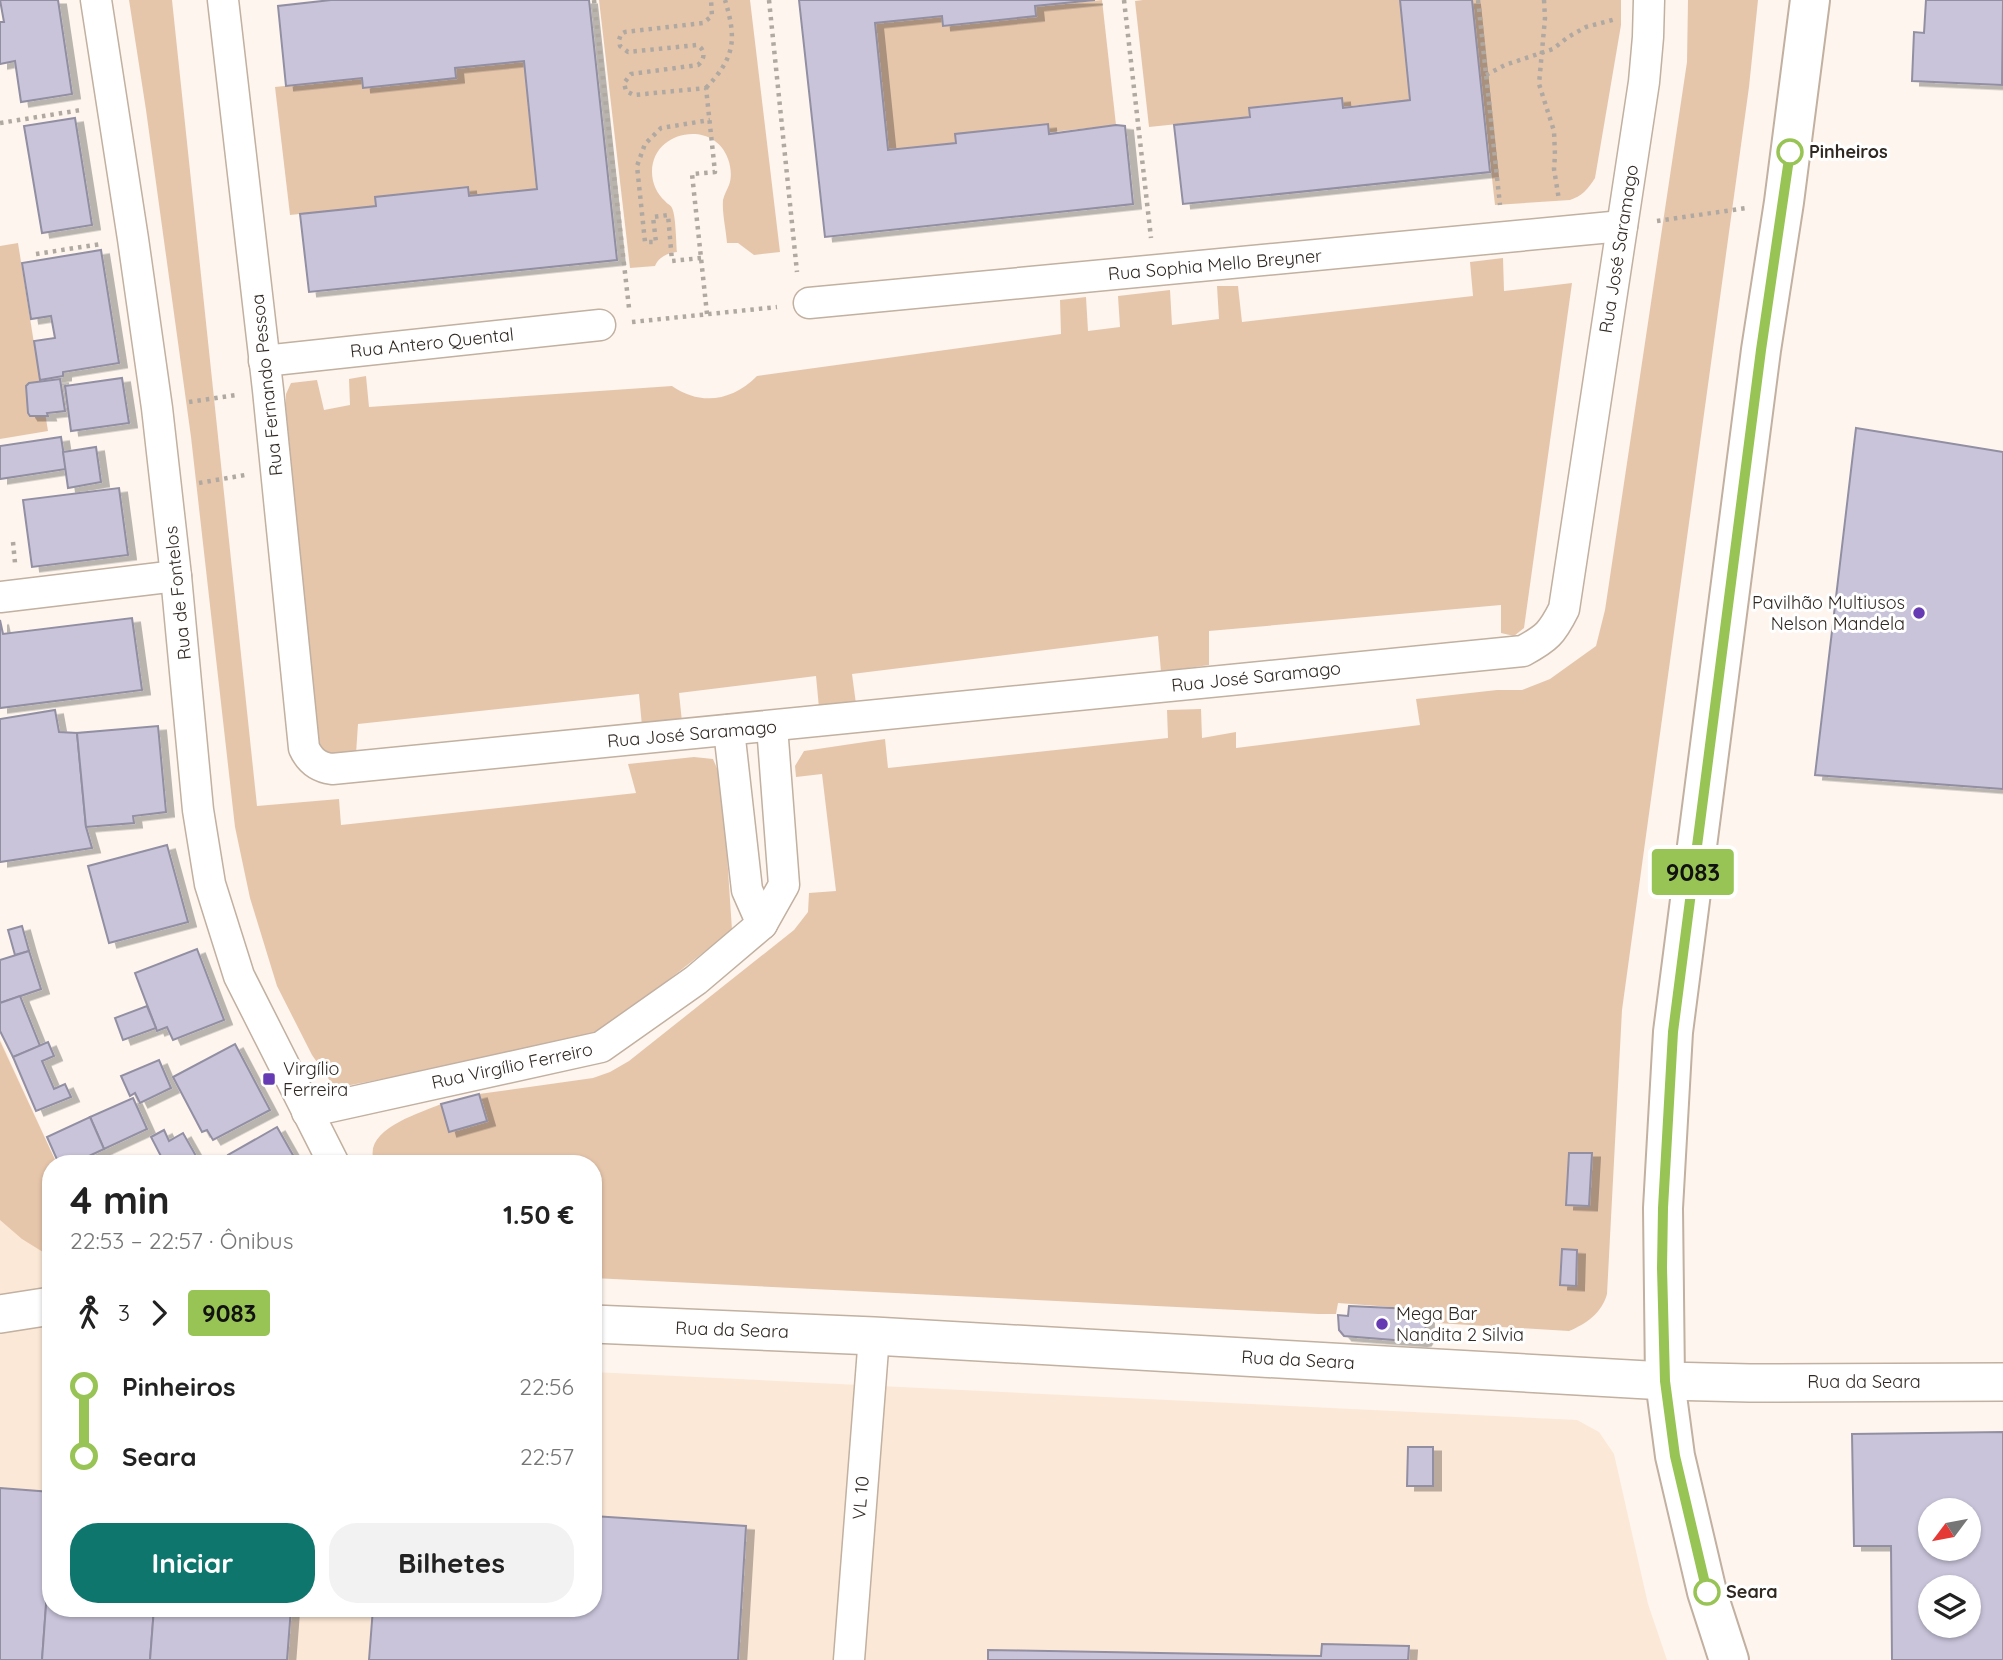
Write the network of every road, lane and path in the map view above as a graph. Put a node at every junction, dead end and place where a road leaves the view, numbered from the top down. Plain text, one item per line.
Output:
1 (96, 0) edge
2 (223, 0) edge
3 (594, 0) edge
4 (711, 0) edge
5 (725, 0) edge
6 (769, 0) edge
7 (1124, 0) edge
8 (1478, 0) edge
9 (1544, 0) edge
10 (1810, 0) edge
11 (1650, 4) edge
12 (1541, 53) junction
13 (1486, 75) junction
14 (706, 88) junction
15 (113, 104) junction
16 (710, 120) junction
17 (0, 122) edge
18 (1784, 202) junction
19 (1622, 226) junction
20 (1567, 231) junction
21 (1504, 238) junction
22 (133, 239) junction
23 (36, 254) dead end
24 (701, 258) junction
25 (1154, 270) junction
26 (804, 304) junction
27 (629, 309) dead end
28 (707, 314) junction
29 (600, 325) joint
30 (266, 375) junction
31 (157, 408) junction
32 (276, 470) junction
33 (167, 488) junction
34 (177, 576) junction
35 (0, 597) edge
36 (772, 726) junction
37 (729, 730) junction
38 (317, 765) joint
39 (762, 924) junction
40 (307, 1112) junction
41 (329, 1155) edge
42 (42, 1307) edge
43 (0, 1314) edge
44 (602, 1324) edge
45 (874, 1336) junction
46 (1665, 1381) junction
47 (2003, 1381) edge
48 (849, 1660) edge
49 (1729, 1660) edge

1 - 15 street, Rua de Fontelos
2 - 30 street, Rua Fernando Pessoa
3 - 27 path
4 - 14 path
5 - 14 path
6 - 26 path
7 - 25 path
8 - 13 path
9 - 12 path
10 - 18 main road
11 - 12 path
11 - 19 street, Rua José Saramago
12 - 13 path
12 - 20 path
13 - 21 path
14 - 16 path
15 - 17 path
15 - 22 street, Rua de Fontelos
16 - 24 path
16 - 24 path
18 - 19 path
18 - 46 main road
19 - 20 street, Rua Sophia Mello Breyner
19 - 36 street, Rua José Saramago
20 - 21 street, Rua Sophia Mello Breyner
21 - 25 street, Rua Sophia Mello Breyner
22 - 23 path
22 - 31 street, Rua de Fontelos
24 - 28 path
25 - 26 street, Rua Sophia Mello Breyner
26 - 28 path
28 - 29 path
29 - 30 street, Rua Antero Quental
30 - 31 path
30 - 32 street, Rua Fernando Pessoa
31 - 33 street, Rua de Fontelos
32 - 33 path
32 - 38 street, Rua Fernando Pessoa
33 - 34 street, Rua de Fontelos
34 - 35 street
34 - 40 street, Rua de Fontelos
36 - 37 street, Rua José Saramago
36 - 39 street, Rua Virgílio Ferreiro
37 - 38 street, Rua José Saramago
37 - 39 street
39 - 40 street, Rua Virgílio Ferreiro
40 - 41 street, Rua de Fontelos
42 - 43 street
44 - 45 street, Rua da Seara
45 - 46 street, Rua da Seara
45 - 48 street, VL 10
46 - 47 street, Rua da Seara
46 - 49 main road

